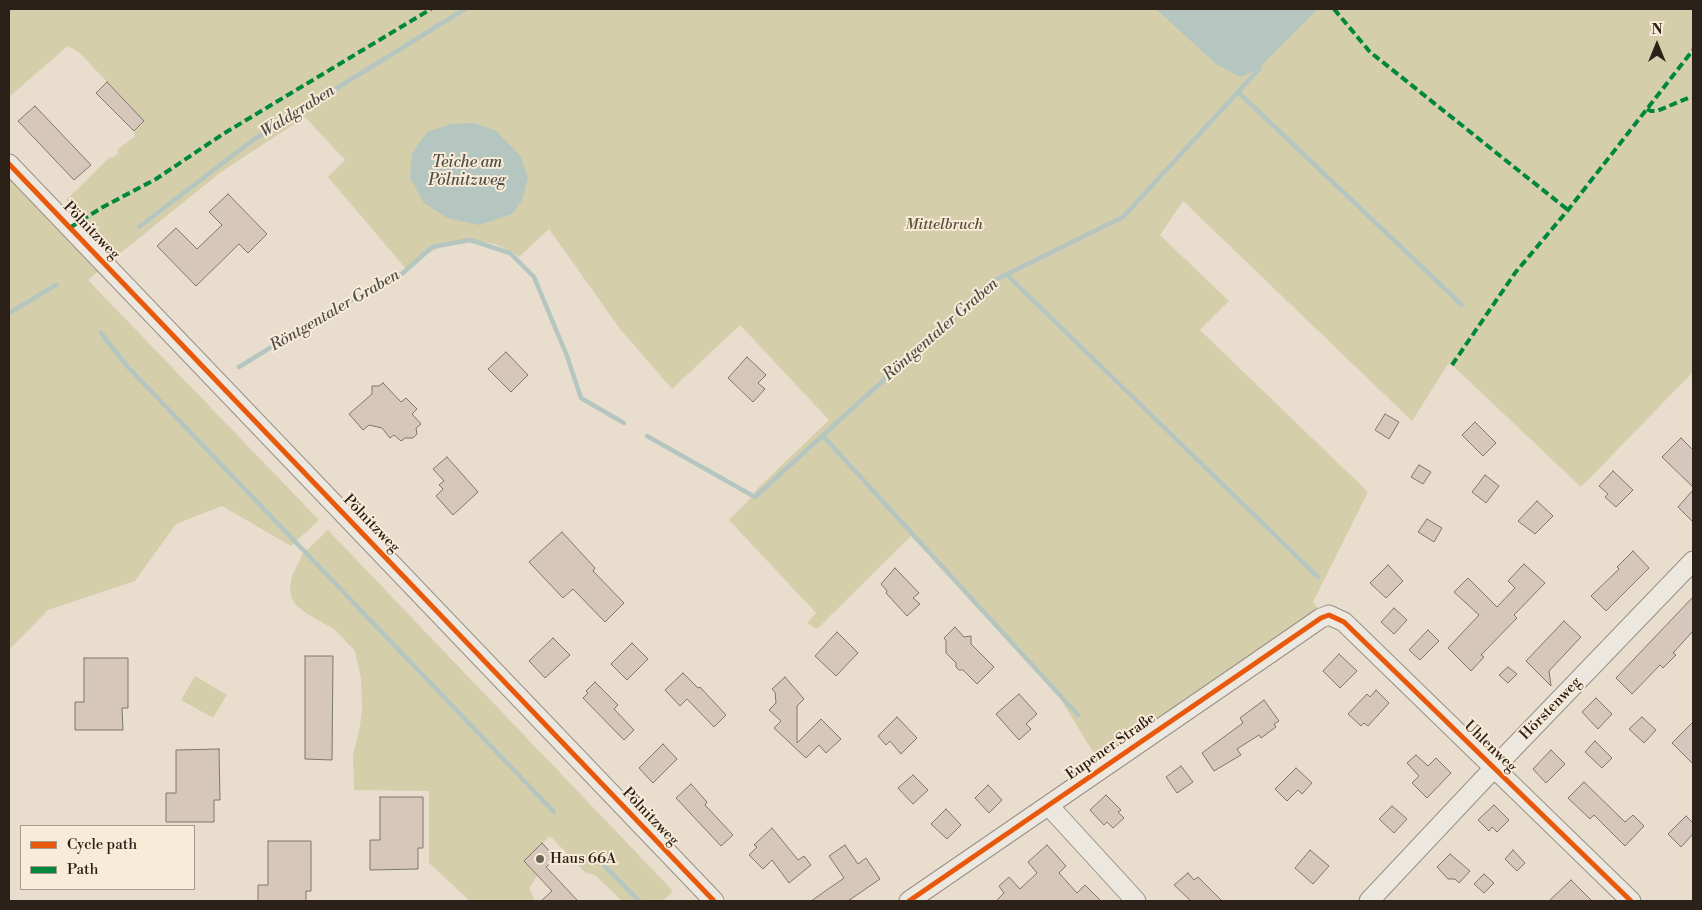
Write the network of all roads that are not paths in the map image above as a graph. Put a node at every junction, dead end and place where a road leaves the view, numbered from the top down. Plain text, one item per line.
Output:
1 (9, 164) edge
2 (1693, 561) edge
3 (1329, 616) joint
4 (1494, 768) junction
5 (1048, 806) junction
6 (714, 901) edge
7 (908, 901) edge
8 (1136, 901) edge
9 (1369, 901) edge
10 (1631, 901) edge

1 - 6 street, Pölnitzweg
2 - 4 street, Hörstenweg
3 - 4 street, Uhlenweg
3 - 5 street, Eupener Straße
4 - 9 street, Hörstenweg
4 - 10 street, Uhlenweg
5 - 7 street, Eupener Straße
5 - 8 street

